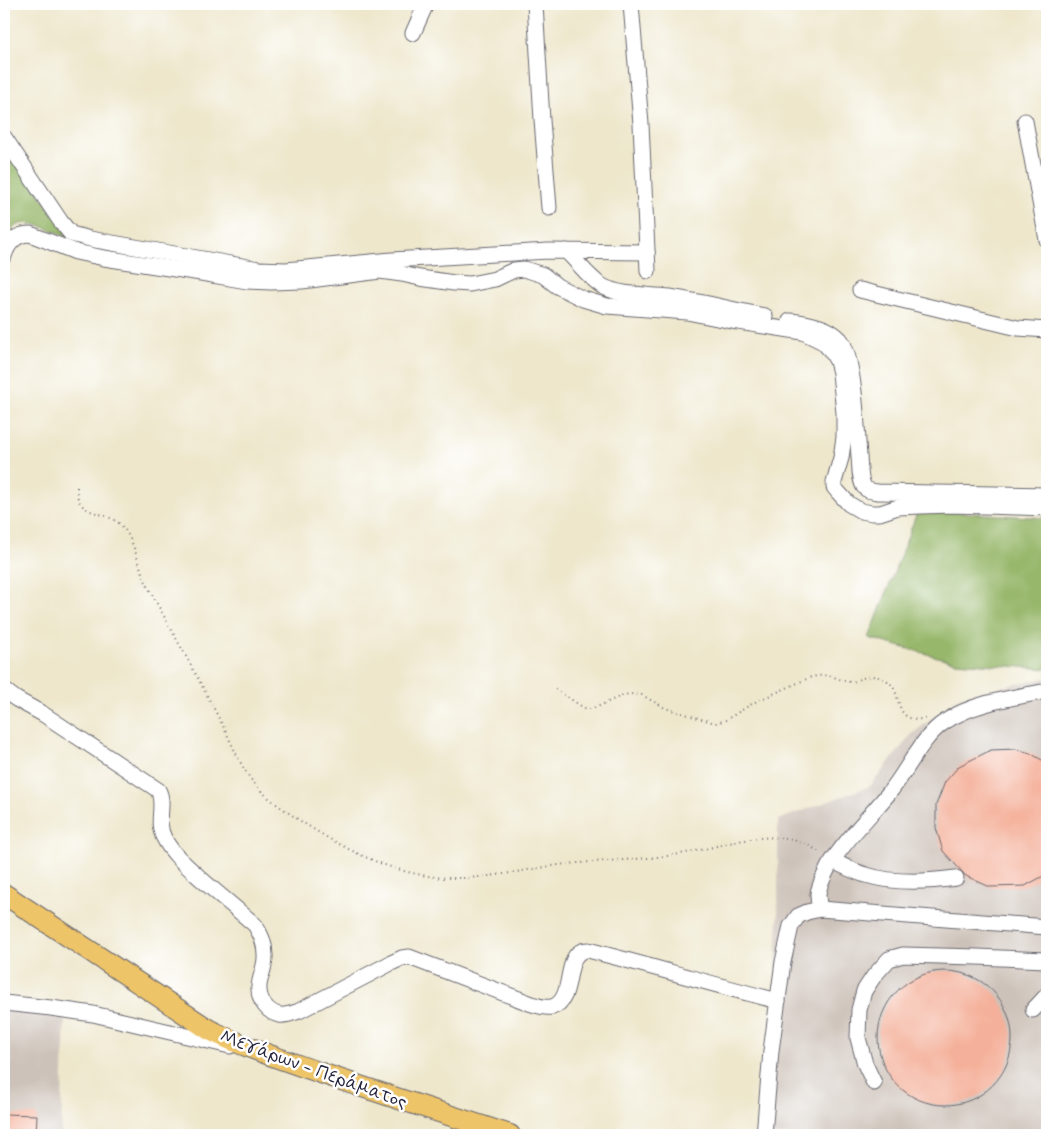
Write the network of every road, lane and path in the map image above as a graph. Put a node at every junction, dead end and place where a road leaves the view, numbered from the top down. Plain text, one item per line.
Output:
1 (426, 4) edge
2 (535, 4) edge
3 (631, 4) edge
4 (413, 33) dead end
5 (1025, 121) dead end
6 (4, 137) edge
7 (549, 208) dead end
8 (1047, 240) edge
9 (566, 251) junction
10 (647, 252) junction
11 (4, 256) edge
12 (648, 272) dead end
13 (860, 290) dead end
14 (1047, 330) edge
15 (77, 487) dead end
16 (1047, 495) edge
17 (1047, 508) edge
18 (555, 689) dead end
19 (4, 690) edge
20 (1047, 692) edge
21 (945, 721) junction
22 (833, 861) junction
23 (956, 878) dead end
24 (4, 894) edge
25 (820, 909) junction
26 (1047, 927) edge
27 (1047, 960) edge
28 (1047, 995) edge
29 (778, 1001) junction
30 (4, 1004) edge
31 (1033, 1010) dead end
32 (268, 1054) junction
33 (874, 1083) dead end
34 (510, 1135) edge
35 (764, 1135) edge

1 - 4 street
2 - 7 street
3 - 10 street
5 - 8 street
6 - 9 street
9 - 10 street
9 - 16 street
10 - 12 street
11 - 17 street
13 - 14 street
15 - 22 path
18 - 21 path
19 - 29 street
20 - 21 street
21 - 22 street
22 - 23 street
22 - 25 street
24 - 32 main road, Μεγάρων - Περάματος
25 - 26 street
25 - 29 street
27 - 33 street
28 - 31 street
29 - 35 street
30 - 32 street
32 - 34 main road, Μεγάρων - Περάματος

